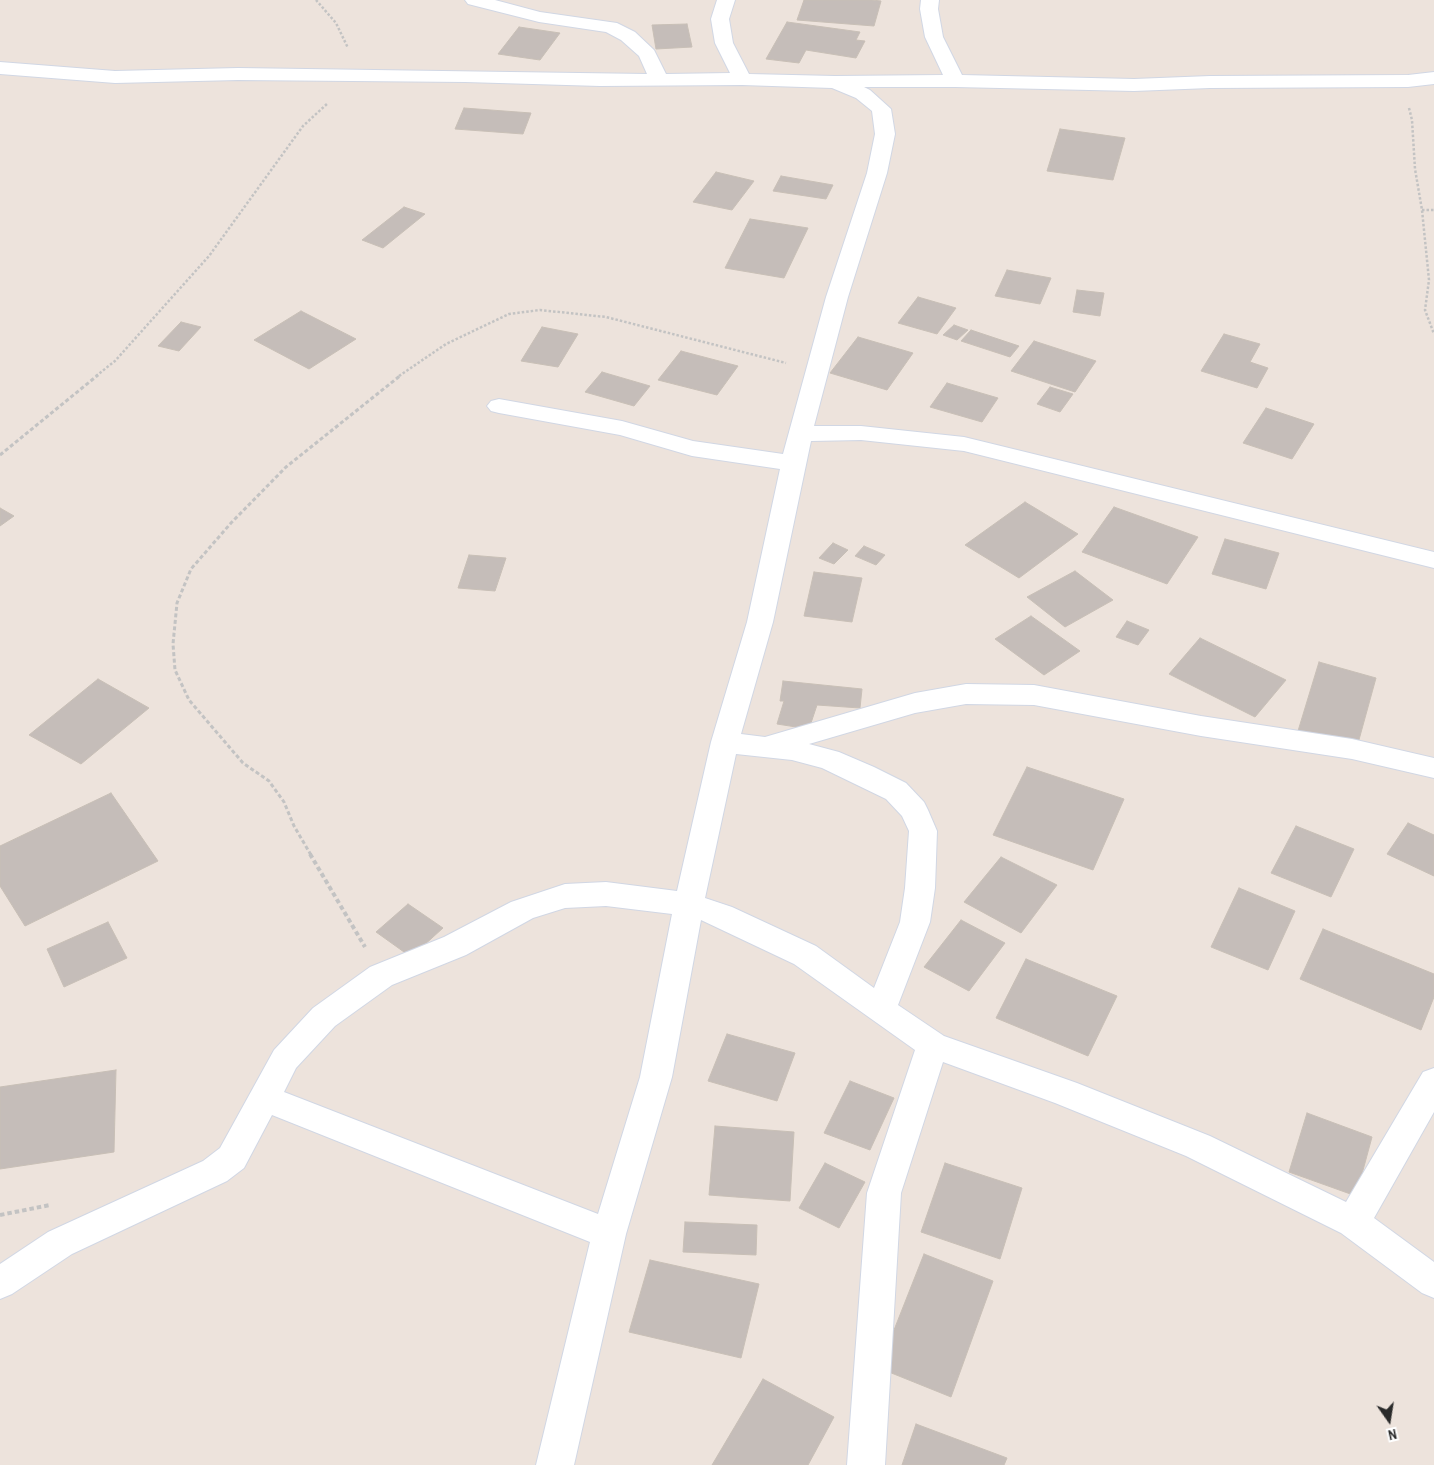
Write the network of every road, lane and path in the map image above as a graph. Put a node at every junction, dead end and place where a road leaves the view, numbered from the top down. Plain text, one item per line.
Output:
1 (316, 0) edge
2 (474, 0) edge
3 (726, 0) edge
4 (930, 0) edge
5 (0, 68) edge
6 (361, 76) junction
7 (1434, 78) edge
8 (742, 79) junction
9 (660, 80) junction
10 (955, 81) junction
11 (1408, 81) junction
12 (835, 82) junction
13 (335, 99) dead end
14 (1422, 210) junction
15 (1434, 210) edge
16 (1434, 334) edge
17 (818, 372) junction
18 (499, 406) dead end
19 (801, 434) junction
20 (0, 455) edge
21 (793, 463) junction
22 (1434, 560) edge
23 (725, 742) junction
24 (768, 746) junction
25 (1434, 768) edge
26 (689, 904) junction
27 (381, 976) junction
28 (881, 1010) junction
29 (933, 1045) junction
30 (1434, 1082) edge
31 (264, 1098) junction
32 (1353, 1222) junction
33 (609, 1234) junction
34 (1434, 1282) edge
35 (0, 1283) edge
36 (555, 1465) edge
37 (866, 1465) edge

1 - 6 path
2 - 9 street
3 - 8 street
4 - 10 street
5 - 6 street
6 - 9 street
7 - 11 street
8 - 9 street
8 - 12 street
10 - 11 street
10 - 12 street
11 - 14 path
12 - 17 street
13 - 20 path
14 - 15 path
14 - 16 path
17 - 19 street
17 - 27 path
18 - 21 street
19 - 21 street
19 - 22 street
21 - 23 street
23 - 24 street
23 - 26 street
24 - 25 street
24 - 28 street
26 - 27 street
26 - 28 street
26 - 33 street
27 - 31 street
28 - 29 street
29 - 32 street
29 - 37 street
30 - 32 street
31 - 33 street
31 - 35 street
32 - 34 street
33 - 36 street

